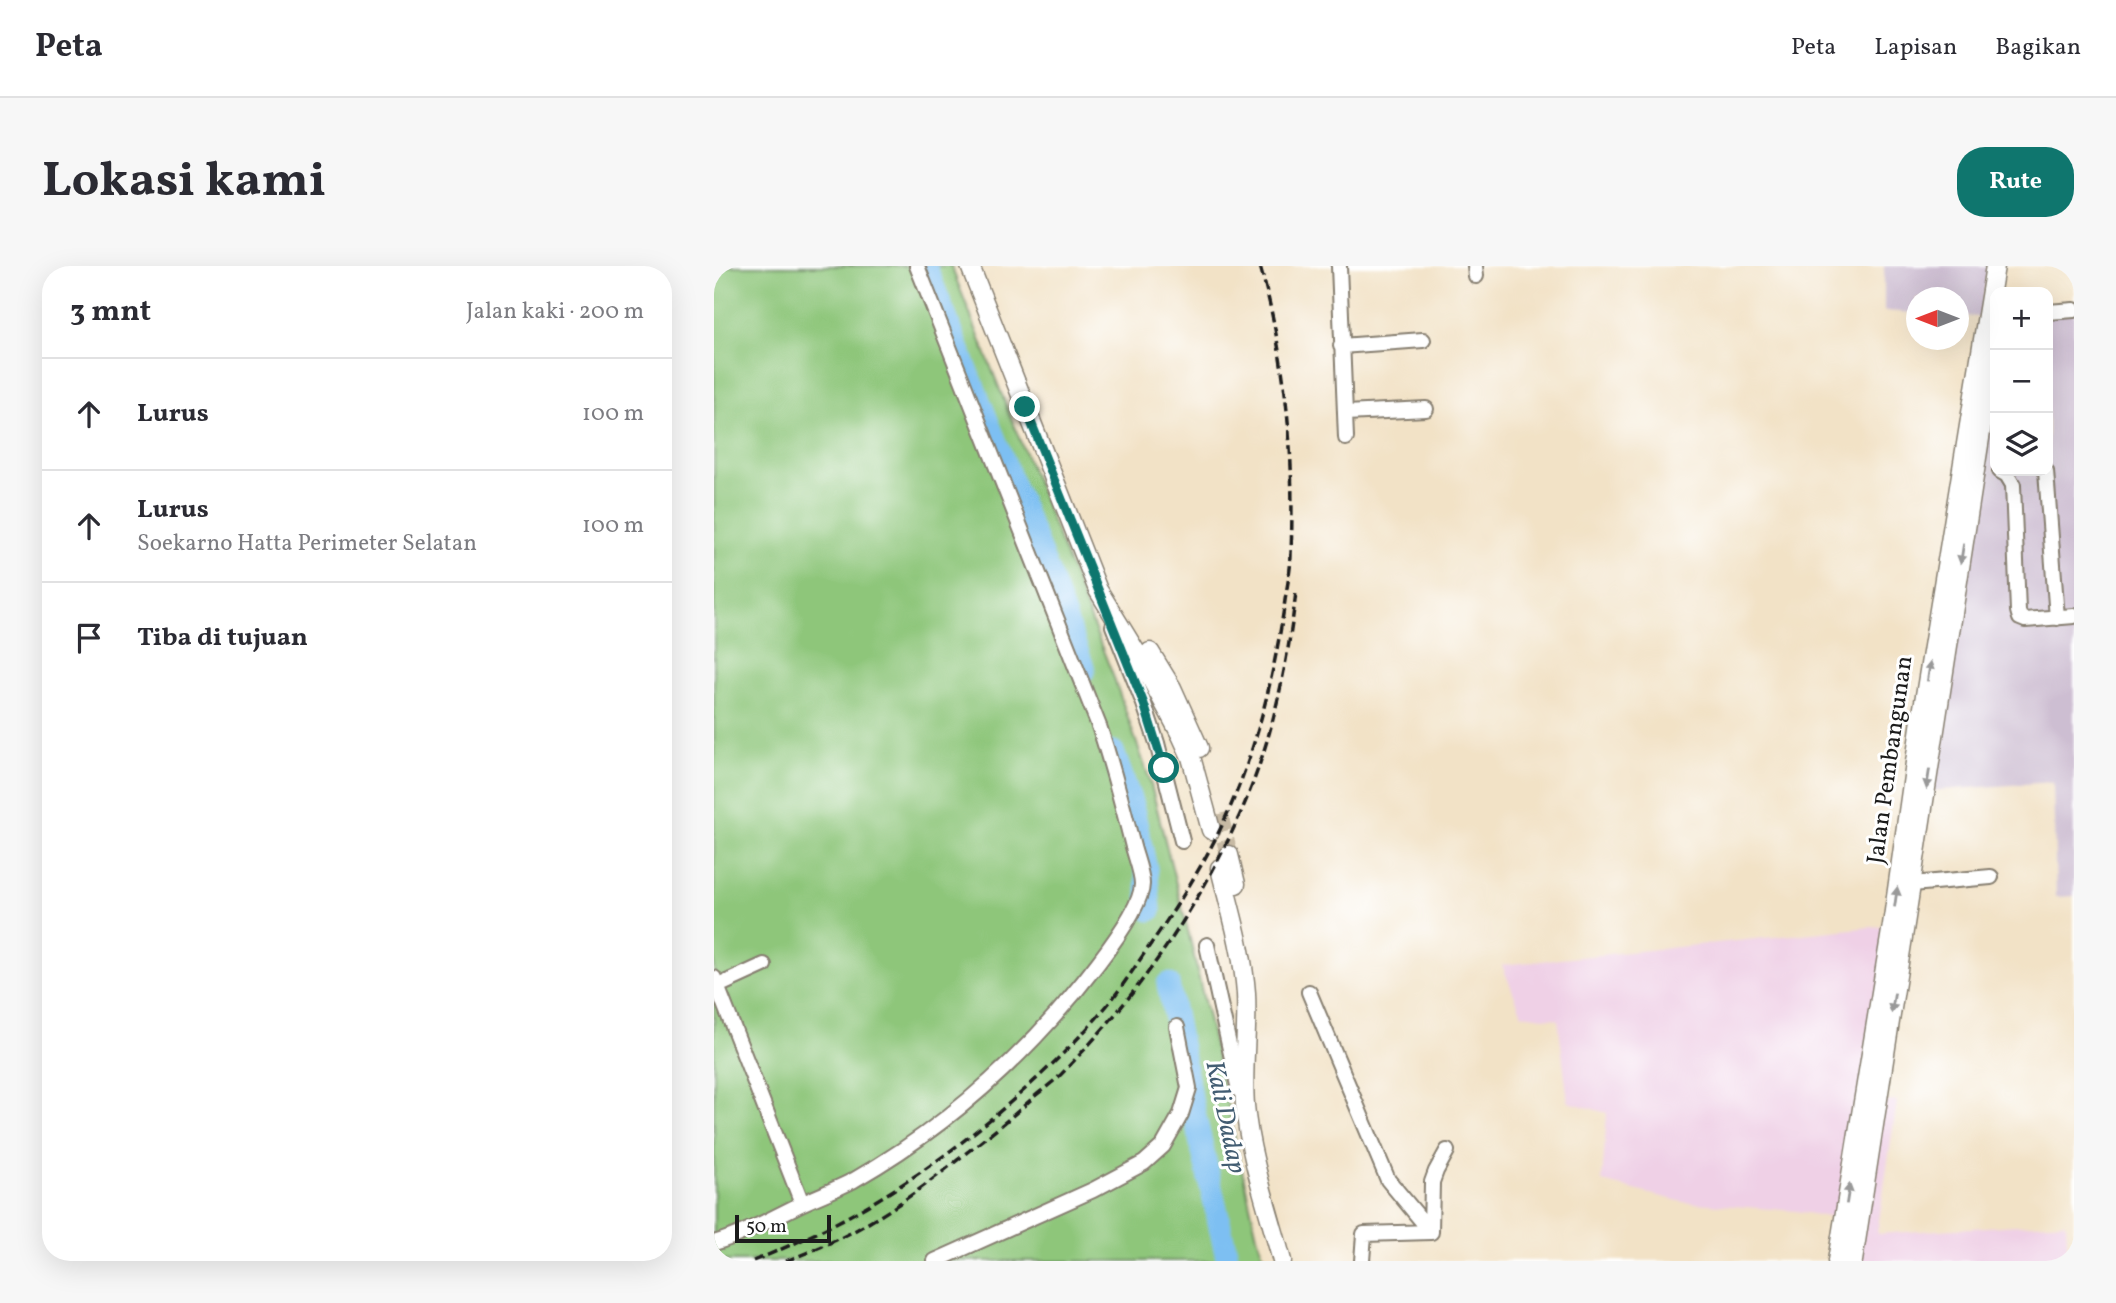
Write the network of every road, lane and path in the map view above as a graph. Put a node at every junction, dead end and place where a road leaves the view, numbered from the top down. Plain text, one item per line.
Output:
1 (917, 266) edge
2 (970, 266) edge
3 (1339, 266) edge
4 (1995, 266) edge
5 (2007, 266) edge
6 (1994, 287) edge
7 (2004, 287) edge
8 (2074, 310) edge
9 (2053, 312) edge
10 (1990, 323) edge
11 (1423, 340) dead end
12 (1341, 346) junction
13 (1993, 350) edge
14 (1426, 409) dead end
15 (1346, 413) junction
16 (1346, 438) dead end
17 (1969, 465) junction
18 (1990, 469) edge
19 (2008, 476) edge
20 (2046, 476) edge
21 (1078, 540) junction
22 (1098, 590) junction
23 (2074, 617) edge
24 (2057, 618) junction
25 (1219, 814) tunnel mouth
26 (1210, 830) tunnel mouth
27 (1182, 841) dead end
28 (1991, 877) dead end
29 (1912, 884) junction
30 (1207, 945) dead end
31 (764, 965) dead end
32 (716, 982) edge
33 (1309, 992) dead end
34 (1177, 1027) dead end
35 (1248, 1129) junction
36 (1447, 1151) dead end
37 (1256, 1165) junction
38 (802, 1203) junction
39 (1431, 1231) junction
40 (714, 1243) edge
41 (935, 1261) edge
42 (1282, 1261) edge
43 (1362, 1261) edge
44 (1836, 1261) edge
45 (1853, 1261) edge

1 - 38 street
2 - 21 main road
3 - 12 street
4 - 6 main road, Jalan Pembangunan
5 - 7 main road
8 - 9 street
10 - 17 main road, Jalan Pembangunan
11 - 12 street
12 - 15 street
13 - 17 main road, Jalan Pembangunan
14 - 15 street
15 - 16 street
17 - 18 street
17 -> 29 main road, Jalan Pembangunan
44 -> 17 main road, Jalan Pembangunan
19 - 24 street
20 - 24 street
21 - 22 main road
21 - 25 main road
22 - 26 main road
22 - 27 street
23 - 24 street
28 - 29 street
29 -> 45 main road, Jalan Pembangunan
30 - 35 street
31 - 32 street
32 - 38 street
33 - 39 street
34 - 41 street
35 - 37 main road
35 - 37 main road
36 - 39 street
37 - 42 main road
38 - 40 street
39 - 43 street

